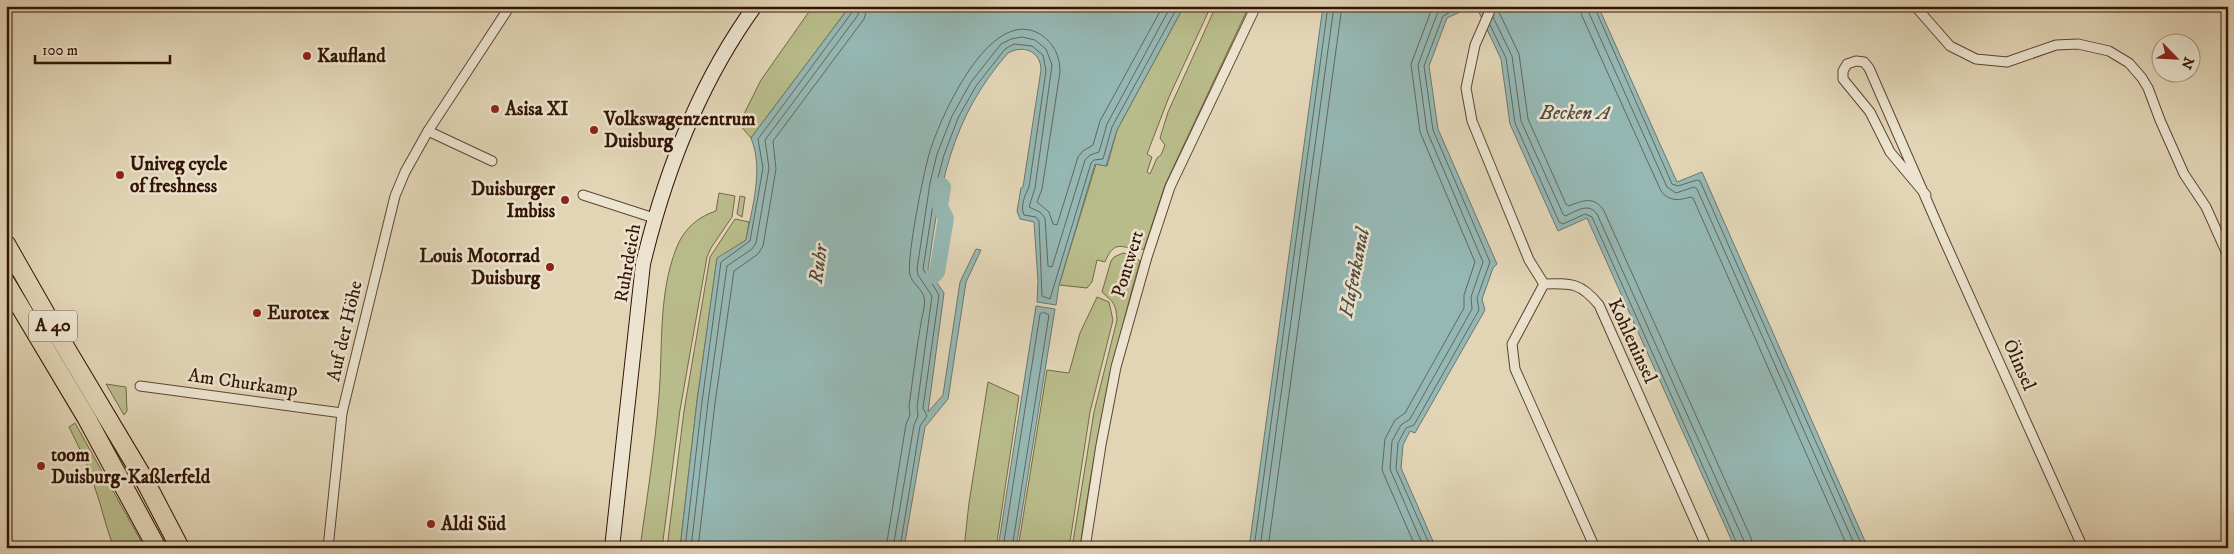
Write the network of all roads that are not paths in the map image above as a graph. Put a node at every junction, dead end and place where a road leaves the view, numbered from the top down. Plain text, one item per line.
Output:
1 (510, 6) edge
2 (755, 6) edge
3 (1256, 6) edge
4 (1492, 6) edge
5 (1915, 6) edge
6 (428, 131) junction
7 (492, 161) dead end
8 (582, 195) dead end
9 (1926, 195) junction
10 (654, 218) junction
11 (6, 244) edge
12 (2228, 256) edge
13 (6, 283) edge
14 (1544, 284) junction
15 (140, 386) dead end
16 (342, 413) junction
17 (157, 548) edge
18 (180, 548) edge
19 (328, 548) edge
20 (612, 548) edge
21 (1085, 548) edge
22 (1595, 548) edge
23 (1708, 548) edge
24 (2084, 548) edge

1 - 6 street, Auf der Höhe
2 - 10 main road, Ruhrdeich
3 - 21 street, Pontwert
4 - 14 street
5 - 12 street
6 - 7 street
6 - 16 street, Auf der Höhe
8 - 10 street
9 - 9 street, Ölinsel
9 - 24 street, Ölinsel
10 - 20 main road, Ruhrdeich
11 - 18 highway, A 40
13 - 17 highway, A 40
14 - 22 street
14 - 23 street, Kohleninsel
15 - 16 street, Am Churkamp
16 - 19 street, Auf der Höhe

